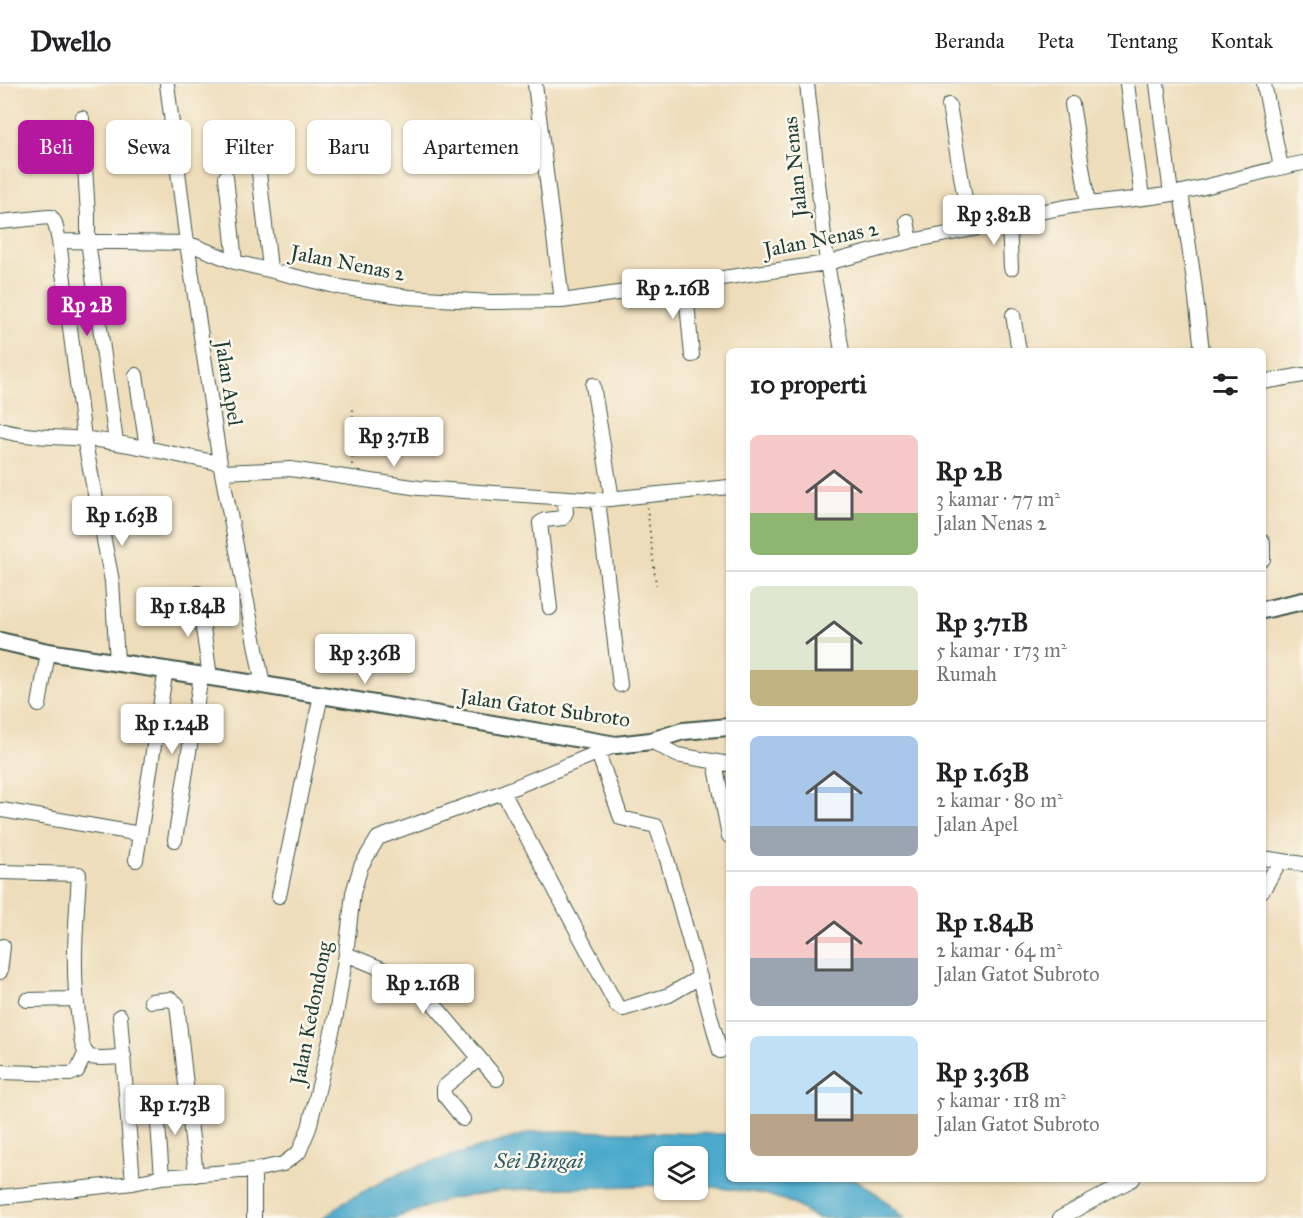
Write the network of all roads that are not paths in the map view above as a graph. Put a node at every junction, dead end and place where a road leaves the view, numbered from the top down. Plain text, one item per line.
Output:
1 (167, 84) edge
2 (535, 84) edge
3 (807, 84) edge
4 (1127, 84) edge
5 (1157, 84) edge
6 (1264, 84) edge
7 (1072, 104) dead end
8 (949, 105) dead end
9 (82, 118) dead end
10 (1303, 163) edge
11 (1281, 167) junction
12 (259, 174) edge
13 (226, 177) dead end
14 (1176, 193) junction
15 (1142, 198) junction
16 (1088, 204) junction
17 (907, 221) dead end
18 (0, 222) edge
19 (1009, 222) junction
20 (970, 229) junction
21 (59, 241) junction
22 (88, 241) junction
23 (911, 242) junction
24 (187, 243) junction
25 (235, 262) junction
26 (827, 263) junction
27 (270, 268) junction
28 (1011, 268) dead end
29 (685, 282) junction
30 (562, 301) junction
31 (1013, 315) dead end
32 (841, 348) edge
33 (1018, 348) edge
34 (1202, 348) edge
35 (692, 355) dead end
36 (136, 375) dead end
37 (1303, 375) edge
38 (1266, 381) edge
39 (593, 385) dead end
40 (0, 430) edge
41 (84, 438) junction
42 (116, 442) junction
43 (147, 448) junction
44 (221, 467) junction
45 (726, 487) edge
46 (564, 499) junction
47 (605, 500) junction
48 (198, 594) dead end
49 (1303, 601) edge
50 (550, 608) dead end
51 (1266, 609) edge
52 (0, 641) edge
53 (48, 652) junction
54 (117, 662) junction
55 (166, 669) junction
56 (205, 677) junction
57 (263, 685) junction
58 (620, 685) dead end
59 (321, 695) junction
60 (39, 705) dead end
61 (726, 727) edge
62 (651, 741) junction
63 (616, 745) junction
64 (598, 753) junction
65 (722, 763) edge
66 (504, 792) junction
67 (726, 805) edge
68 (2, 810) dead end
69 (140, 834) junction
70 (175, 840) dead end
71 (1266, 859) edge
72 (136, 860) dead end
73 (1280, 861) junction
74 (1303, 864) edge
75 (0, 872) edge
76 (1266, 885) edge
77 (279, 896) dead end
78 (3, 946) dead end
79 (346, 954) junction
80 (0, 972) edge
81 (700, 977) junction
82 (75, 999) junction
83 (27, 1000) dead end
84 (151, 1000) dead end
85 (120, 1016) dead end
86 (720, 1051) dead end
87 (86, 1054) junction
88 (124, 1056) junction
89 (478, 1059) junction
90 (0, 1072) edge
91 (497, 1079) dead end
92 (156, 1098) dead end
93 (463, 1119) dead end
94 (254, 1170) junction
95 (196, 1175) junction
96 (162, 1177) junction
97 (1127, 1182) edge
98 (133, 1183) junction
99 (0, 1197) edge
100 (254, 1218) edge
101 (1060, 1218) edge

1 - 24 street, Jalan Apel
2 - 30 street
3 - 26 street, Jalan Nenas
4 - 15 street
5 - 14 street
6 - 11 street
7 - 16 street
8 - 20 street
9 - 22 street
10 - 11 street, Jalan Nenas 2
11 - 14 street, Jalan Nenas 2
12 - 27 street
13 - 25 street
14 - 15 street, Jalan Nenas 2
14 - 34 street
15 - 16 street, Jalan Nenas 2
16 - 19 street, Jalan Nenas 2
17 - 23 street
18 - 21 street
19 - 20 street, Jalan Nenas 2
19 - 28 street
20 - 23 street, Jalan Nenas 2
21 - 22 street, Jalan Nenas 2
21 - 41 street
22 - 24 street, Jalan Nenas 2
22 - 42 street
23 - 26 street, Jalan Nenas 2
24 - 25 street, Jalan Nenas 2
24 - 44 street, Jalan Apel
25 - 27 street, Jalan Nenas 2
26 - 29 street, Jalan Nenas 2
26 - 32 street, Jalan Nenas
27 - 30 street, Jalan Nenas 2
29 - 30 street, Jalan Nenas 2
29 - 35 street
31 - 33 street
36 - 43 street
37 - 38 street
39 - 47 street
40 - 41 street
41 - 42 street
41 - 54 street
42 - 43 street
43 - 44 street
44 - 46 street
44 - 57 street, Jalan Apel
45 - 47 street
46 - 47 street
46 - 50 street
47 - 58 street
48 - 56 street
49 - 51 main road
52 - 53 main road, Jalan Gatot Subroto
53 - 54 main road, Jalan Gatot Subroto
53 - 60 street
54 - 55 main road, Jalan Gatot Subroto
55 - 56 main road, Jalan Gatot Subroto
55 - 69 street
56 - 57 main road, Jalan Gatot Subroto
56 - 70 street
57 - 59 main road, Jalan Gatot Subroto
59 - 63 main road, Jalan Gatot Subroto
59 - 77 street
61 - 62 main road, Jalan Gatot Subroto
62 - 63 main road, Jalan Gatot Subroto
62 - 65 street
63 - 64 street, Jalan Kedondong
64 - 66 street, Jalan Kedondong
64 - 81 street
65 - 67 street
66 - 79 street, Jalan Kedondong
66 - 81 street
68 - 69 street
69 - 72 street
71 - 73 street
73 - 74 street
73 - 76 street
75 - 82 street
78 - 80 street
79 - 89 street
79 - 94 street, Jalan Kedondong
81 - 86 street
82 - 83 street
82 - 87 street
84 - 95 street
85 - 88 street
87 - 88 street
87 - 90 street
88 - 98 street
89 - 91 street
89 - 93 street
92 - 96 street
94 - 95 street, Jalan Kedondong
94 - 100 street
95 - 96 street, Jalan Kedondong
96 - 98 street, Jalan Kedondong
97 - 101 street
98 - 99 street, Jalan Kedondong

